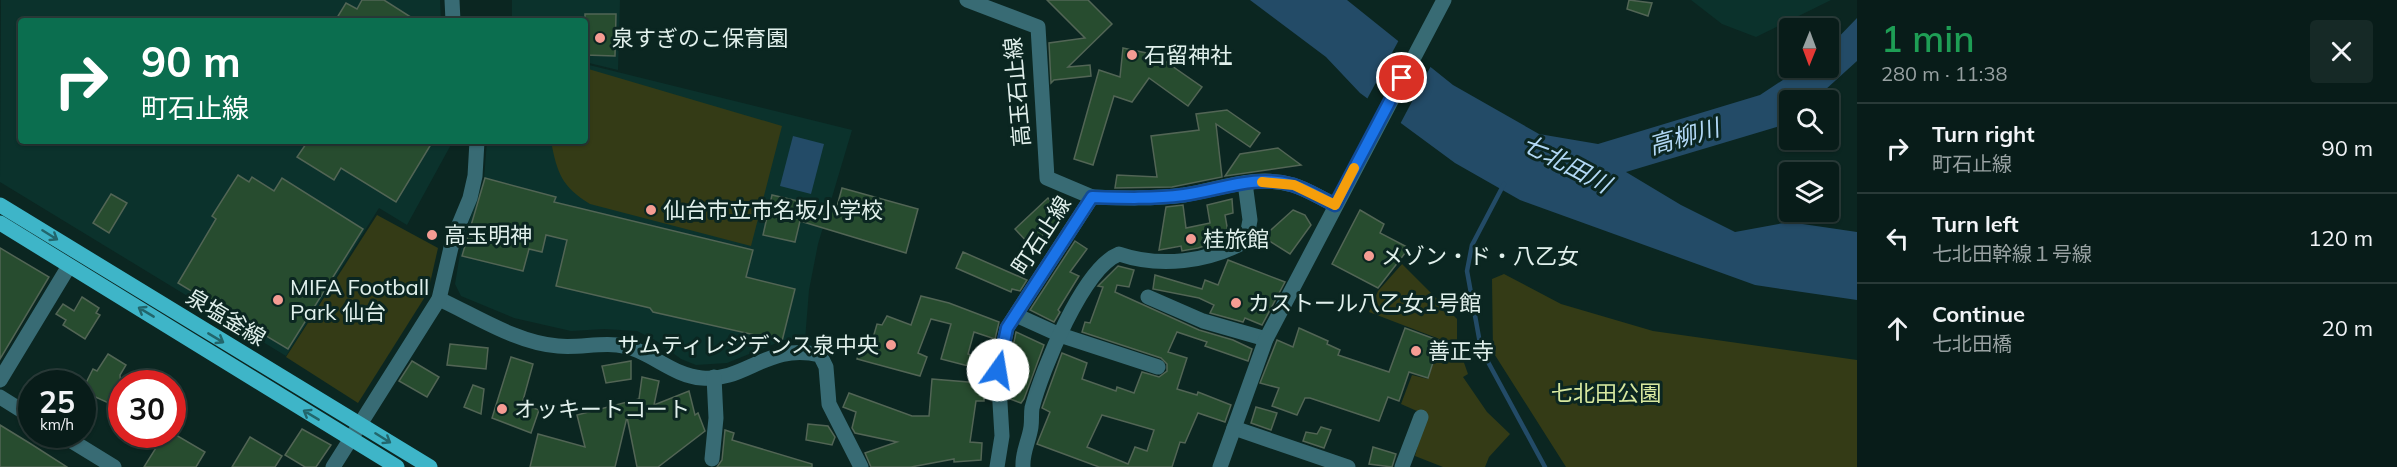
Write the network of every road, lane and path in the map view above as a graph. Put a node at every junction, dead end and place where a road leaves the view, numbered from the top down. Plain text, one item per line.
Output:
1 (452, 0) edge
2 (967, 0) edge
3 (1443, 0) edge
4 (453, 18) edge
5 (477, 144) edge
6 (1245, 183) junction
7 (1092, 197) junction
8 (0, 205) edge
9 (1335, 205) junction
10 (0, 223) edge
11 (69, 266) junction
12 (1149, 297) dead end
13 (439, 299) junction
14 (1016, 315) junction
15 (1060, 335) junction
16 (1266, 339) junction
17 (1158, 367) dead end
18 (714, 377) junction
19 (0, 380) edge
20 (0, 397) edge
21 (18, 408) edge
22 (1421, 417) dead end
23 (363, 418) junction
24 (1234, 428) junction
25 (351, 439) junction
26 (83, 448) edge
27 (712, 459) dead end
28 (114, 467) edge
29 (333, 467) edge
30 (397, 467) edge
31 (430, 467) edge
32 (861, 467) edge
33 (997, 467) edge
34 (1023, 467) edge
35 (1220, 467) edge
36 (1348, 467) edge
37 (1402, 467) edge

1 - 4 street
2 - 7 street, 高玉石止線
3 - 9 street
5 - 13 street
6 - 7 street, 町石止線
6 - 9 street, 町石止線
6 - 15 street
7 - 14 street, 町石止線
8 -> 23 main road, 泉塩釜線
9 - 16 street
10 - 11 main road
11 - 19 street
25 -> 11 main road
12 - 16 street
13 - 18 street
13 - 23 street
14 - 15 street
14 - 33 street, 町石止線
15 - 17 street
15 - 34 street
16 - 24 street
18 - 27 street
18 - 32 street
20 - 21 street
22 - 37 street
23 - 25 street
23 -> 31 main road, 泉塩釜線
24 - 35 street
24 - 36 street
25 - 29 street
25 - 30 main road
26 - 28 street

